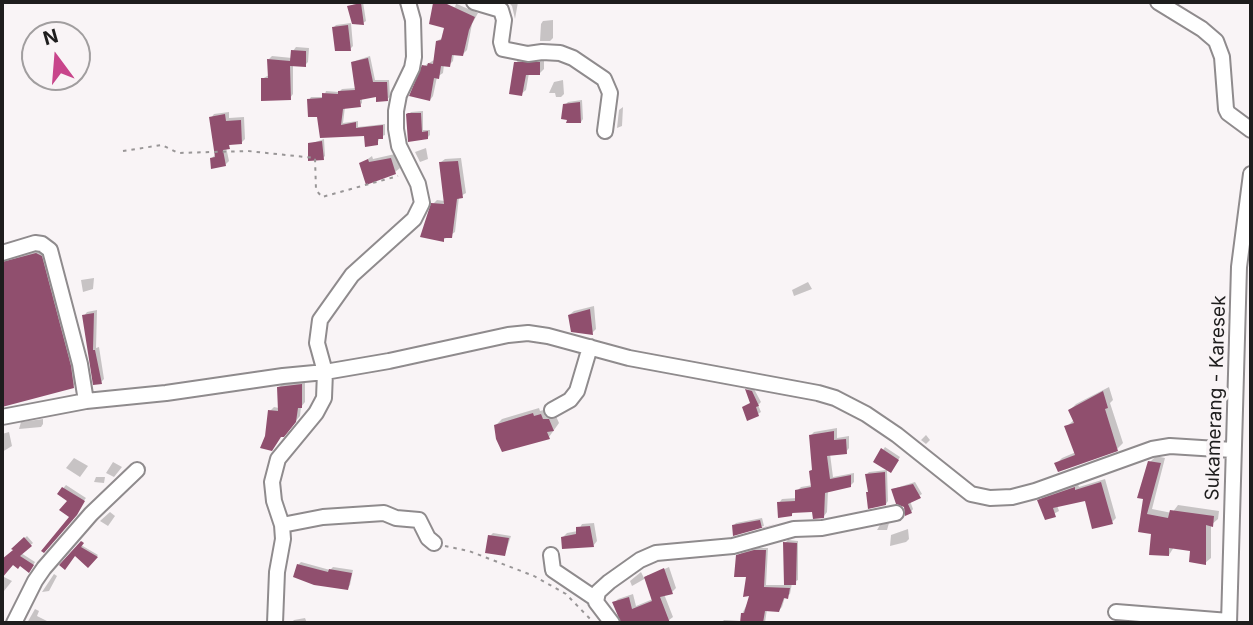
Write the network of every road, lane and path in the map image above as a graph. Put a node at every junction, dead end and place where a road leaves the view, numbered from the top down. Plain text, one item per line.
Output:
1 (408, 2) edge
2 (1158, 2) edge
3 (481, 3) edge
4 (1251, 130) edge
5 (605, 131) dead end
6 (123, 151) dead end
7 (410, 172) junction
8 (1251, 174) edge
9 (1249, 209) edge
10 (2, 253) edge
11 (590, 347) junction
12 (325, 372) junction
13 (86, 401) junction
14 (552, 410) dead end
15 (2, 417) edge
16 (1233, 450) junction
17 (137, 470) dead end
18 (896, 513) dead end
19 (282, 525) junction
20 (434, 543) joint
21 (551, 555) dead end
22 (596, 599) junction
23 (1116, 612) dead end
24 (1229, 622) edge
25 (14, 623) edge
26 (275, 623) edge
27 (594, 623) edge
28 (612, 623) edge

1 - 7 street
2 - 4 street
3 - 5 street
6 - 7 path
7 - 12 street
8 - 9 street, Sukamerang - Karesek
9 - 16 street, Sukamerang - Karesek
10 - 13 street
11 - 12 street
11 - 14 street
11 - 16 street
12 - 13 street
12 - 19 street
13 - 15 street
16 - 24 street, Sukamerang - Karesek
17 - 25 street
18 - 22 street
19 - 20 street
19 - 26 street
20 - 27 path
21 - 22 street
22 - 28 street
23 - 24 street

